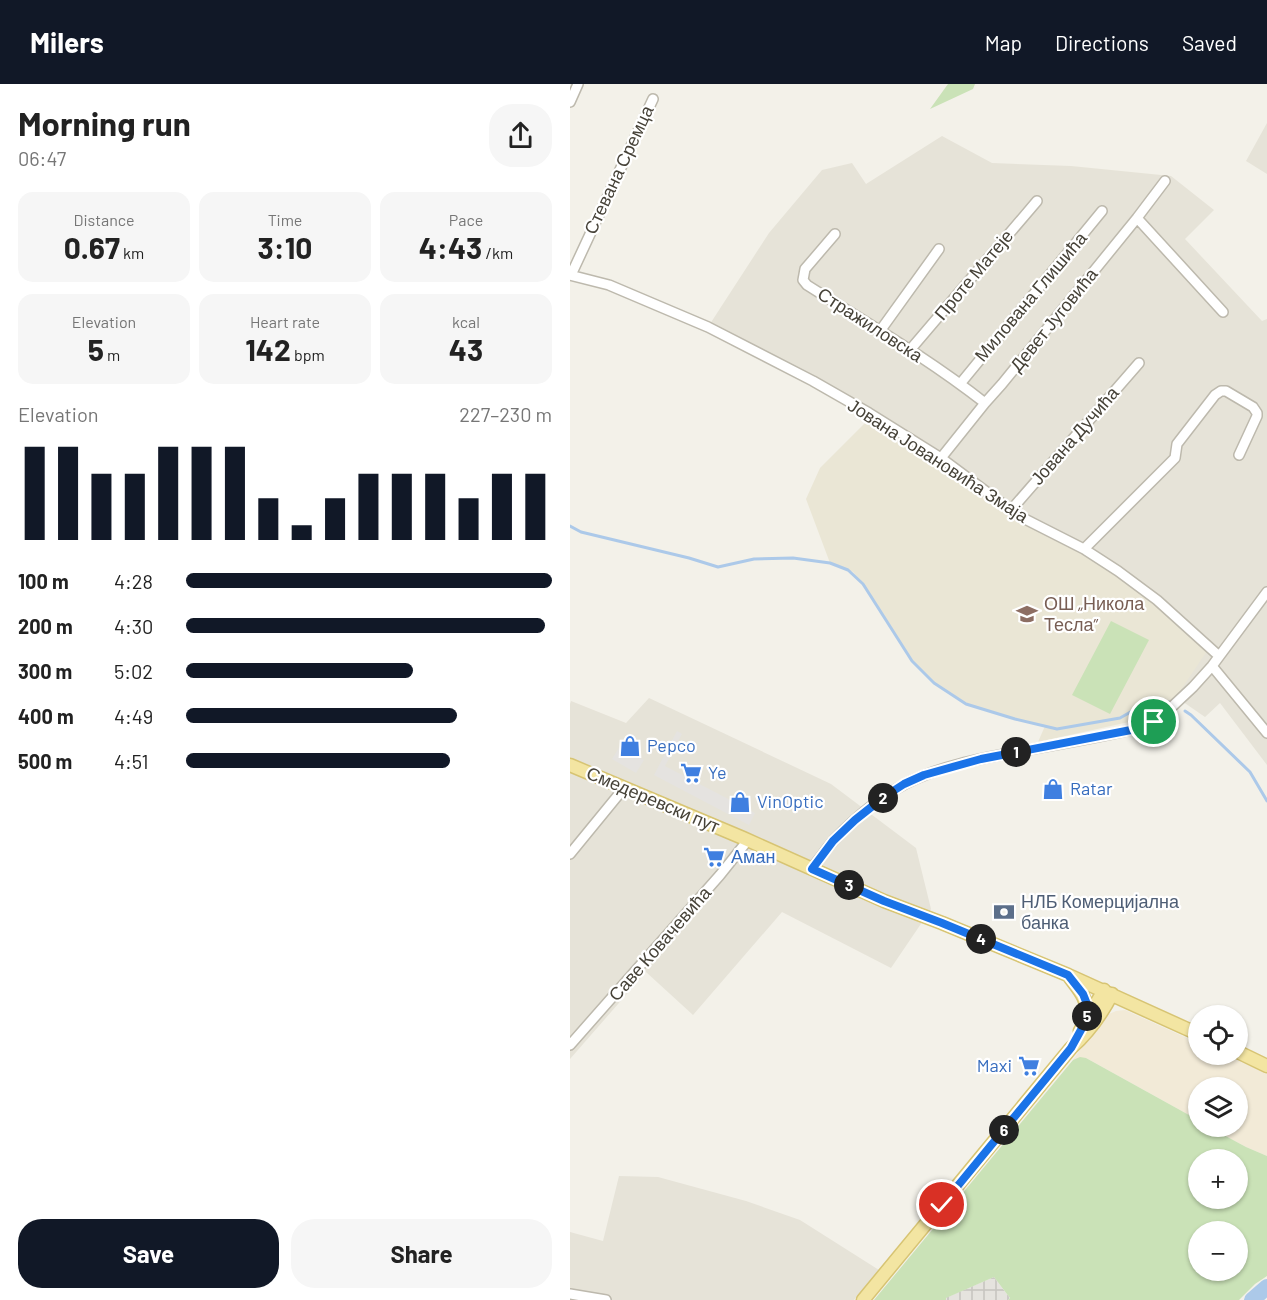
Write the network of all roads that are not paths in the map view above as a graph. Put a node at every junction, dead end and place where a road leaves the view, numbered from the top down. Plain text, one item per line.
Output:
1 (578, 84) edge
2 (653, 99) dead end
3 (570, 102) edge
4 (1165, 181) dead end
5 (1037, 201) dead end
6 (1102, 211) dead end
7 (1137, 218) junction
8 (835, 234) dead end
9 (939, 249) dead end
10 (571, 275) edge
11 (1222, 312) dead end
12 (880, 331) junction
13 (910, 350) junction
14 (1139, 363) dead end
15 (960, 384) junction
16 (985, 403) junction
17 (1239, 455) dead end
18 (941, 458) junction
19 (1011, 510) junction
20 (1084, 549) junction
21 (1267, 592) edge
22 (1219, 656) junction
23 (1212, 666) junction
24 (1267, 734) edge
25 (570, 765) edge
26 (624, 788) junction
27 (748, 840) junction
28 (570, 854) edge
29 (812, 869) junction
30 (1068, 975) junction
31 (1108, 992) junction
32 (1135, 1004) junction
33 (1093, 1018) junction
34 (1188, 1029) edge
35 (570, 1045) edge
36 (1248, 1057) edge
37 (1267, 1066) edge
38 (570, 1294) edge
39 (606, 1300) edge
40 (863, 1300) edge

1 - 3 street
2 - 10 street, Стевана Сремца
4 - 7 street, Девет Југовића
5 - 13 street, Проте Матеје
6 - 15 street, Милована Глишића
7 - 11 street
7 - 16 street, Девет Југовића
8 - 12 street, Стражиловска
9 - 12 street
10 - 18 street, Јована Јовановића Змаја
12 - 13 street, Стражиловска
13 - 15 street, Стражиловска
14 - 19 street, Јована Дучића
15 - 16 street, Стражиловска
16 - 18 street, Девет Југовића
17 - 20 street
18 - 19 street, Јована Јовановића Змаја
19 - 20 street, Јована Јовановића Змаја
20 - 22 street, Јована Јовановића Змаја
21 - 22 street
22 - 23 street
23 - 24 street
23 - 29 street
25 - 26 main road, Смедеревски пут
26 - 27 main road, Смедеревски пут
26 - 28 street
27 - 29 main road, Смедеревски пут
27 - 35 street, Саве Ковачевића
29 - 30 main road, Смедеревски пут
30 - 31 main road, Смедеревски пут
30 - 33 main road
31 - 32 main road, Смедеревски пут
31 - 33 main road
32 - 33 main road
32 - 34 main road, Смедеревски пут
33 - 40 main road
36 - 37 main road
38 - 39 street

